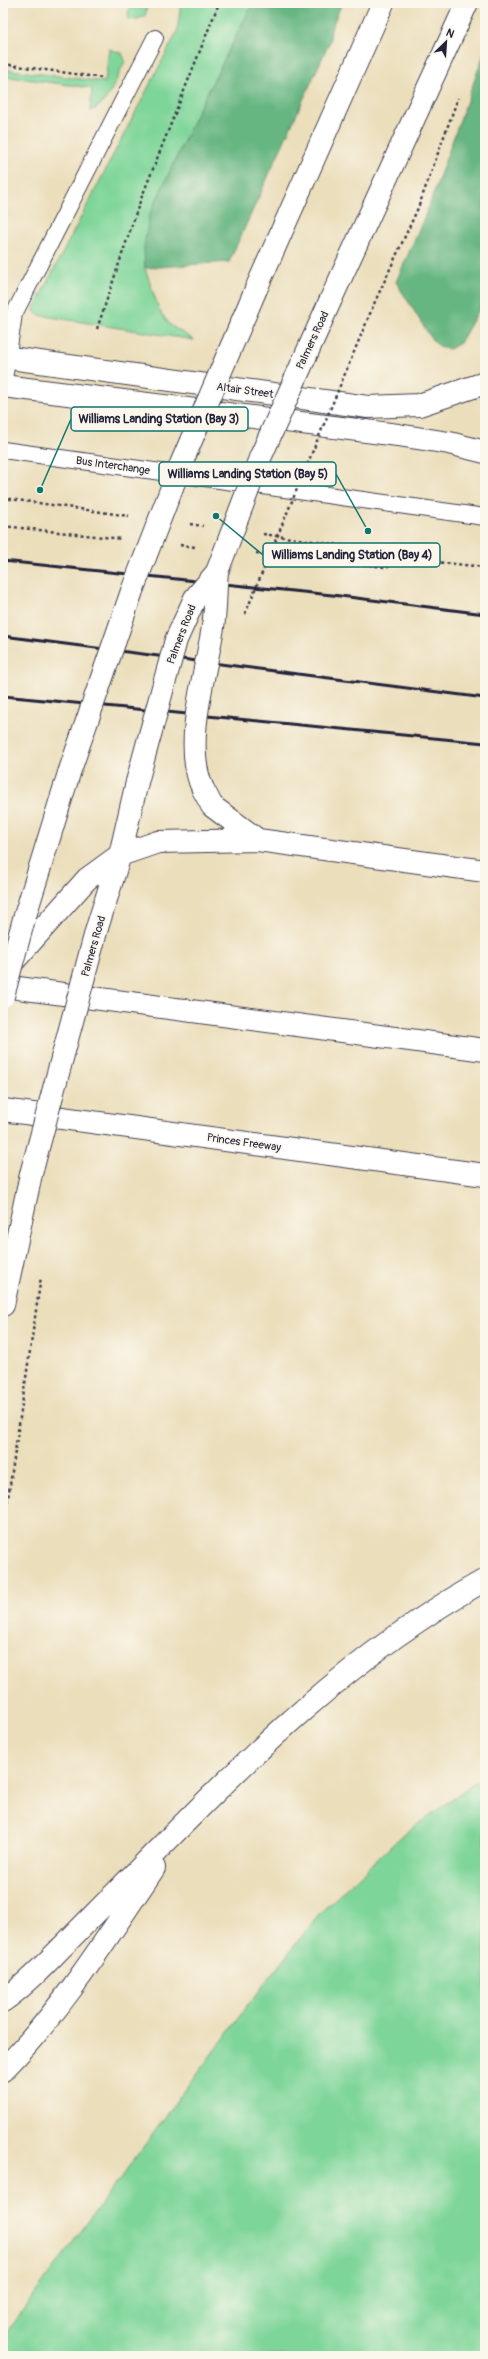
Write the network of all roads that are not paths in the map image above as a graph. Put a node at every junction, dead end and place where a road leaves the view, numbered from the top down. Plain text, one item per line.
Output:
1 (383, 3) edge
2 (466, 3) edge
3 (155, 38) dead end
4 (5, 357) edge
5 (485, 383) edge
6 (3, 386) edge
7 (3, 450) edge
8 (485, 452) edge
9 (485, 517) edge
10 (217, 572) junction
11 (258, 840) junction
12 (120, 855) junction
13 (485, 871) edge
14 (12, 963) junction
15 (3, 986) edge
16 (3, 996) edge
17 (485, 1050) edge
18 (3, 1110) edge
19 (485, 1175) edge
20 (3, 1305) edge
21 (485, 1580) edge
22 (181, 1827) junction
23 (3, 2001) edge
24 (3, 2070) edge

1 - 14 main road, bridge
2 - 10 main road, Palmers Road, bridge
3 - 4 lane
4 - 5 main road, Altair Street
4 - 6 lane
6 - 8 main road
7 - 9 lane, Bus Interchange
10 - 11 main road, bridge
10 - 12 main road, Palmers Road, bridge
11 - 12 main road
11 - 13 main road
12 - 14 main road
12 - 20 main road, Palmers Road, bridge
14 - 16 main road, bridge
15 - 17 main road
18 - 19 main road, Princes Freeway
21 - 22 main road
22 - 23 main road
22 - 24 main road

